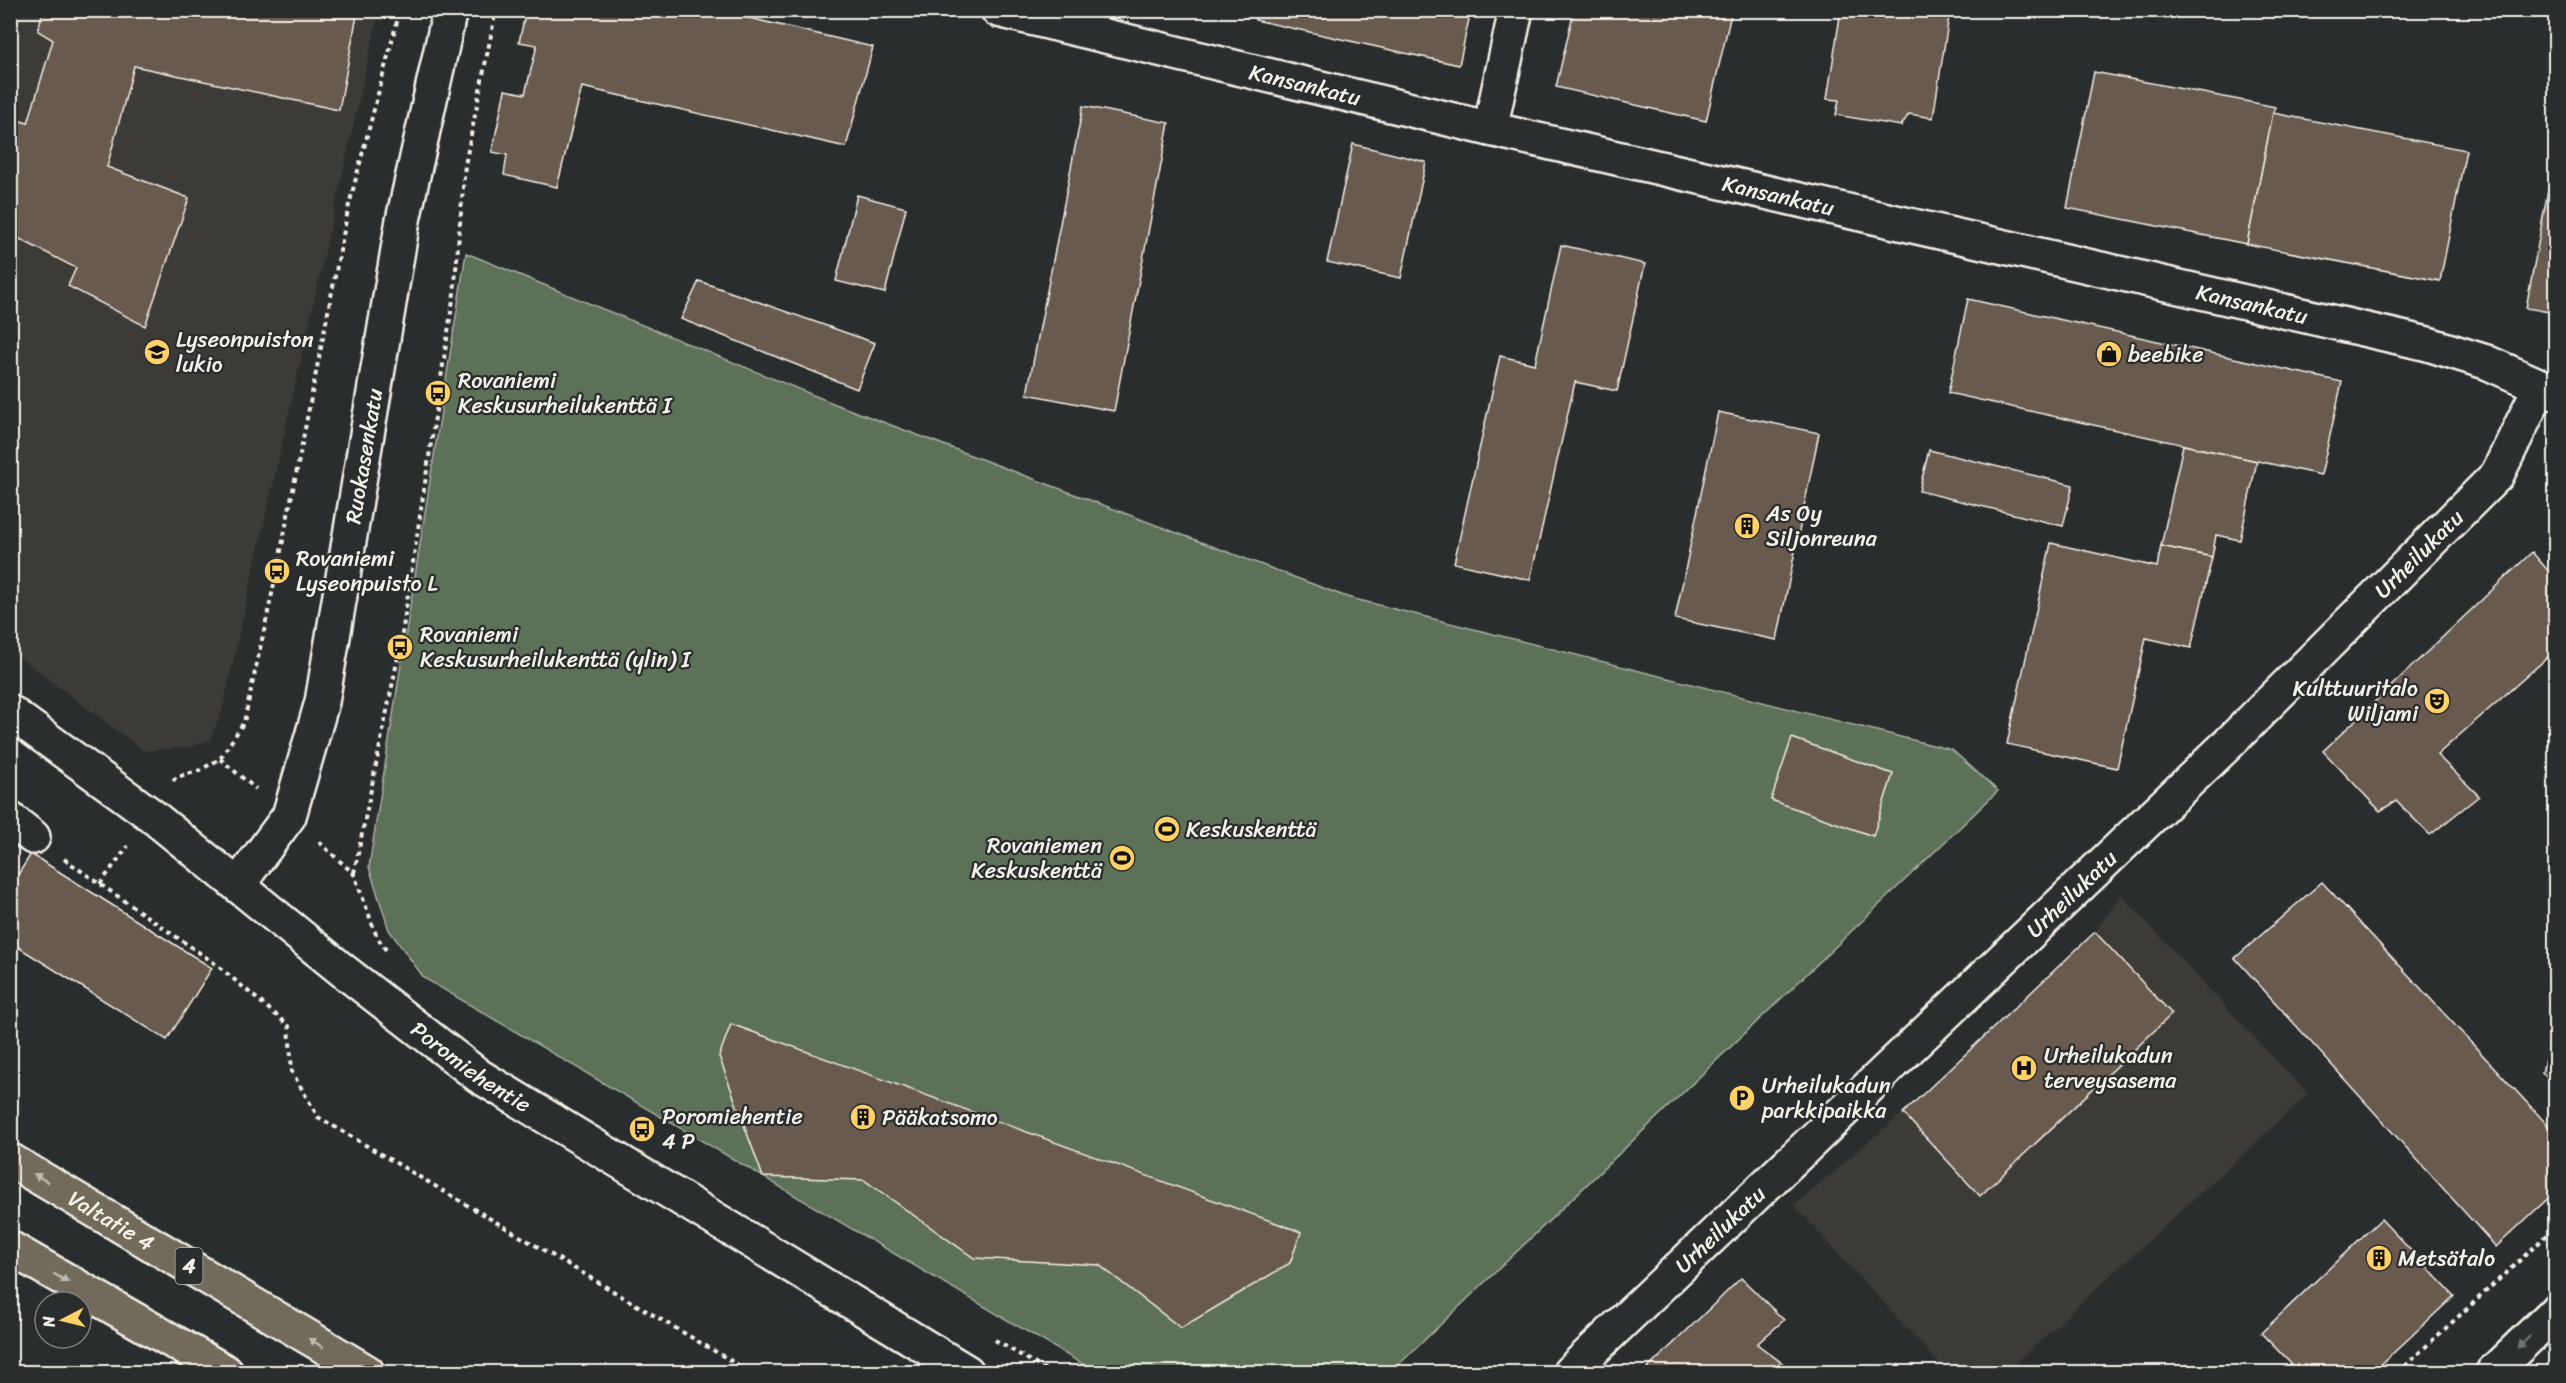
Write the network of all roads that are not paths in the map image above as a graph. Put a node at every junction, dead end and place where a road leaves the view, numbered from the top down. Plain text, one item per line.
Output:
1 (450, 10) edge
2 (998, 10) edge
3 (1516, 10) edge
4 (1491, 129) junction
5 (2548, 390) edge
6 (10, 712) edge
7 (238, 885) junction
8 (10, 1160) edge
9 (10, 1248) edge
10 (2556, 1311) edge
11 (226, 1372) edge
12 (367, 1372) edge
13 (967, 1372) edge
14 (1570, 1372) edge
15 (2493, 1372) edge

1 - 7 street, Ruokasenkatu
2 - 4 street, Kansankatu
3 - 4 street
4 - 5 street, Kansankatu
5 - 14 street, Urheilukatu
6 - 7 street, Poromiehentie
7 - 13 street, Poromiehentie
12 -> 8 highway, Valtatie 4 / 4
9 -> 11 highway
10 -> 15 street

